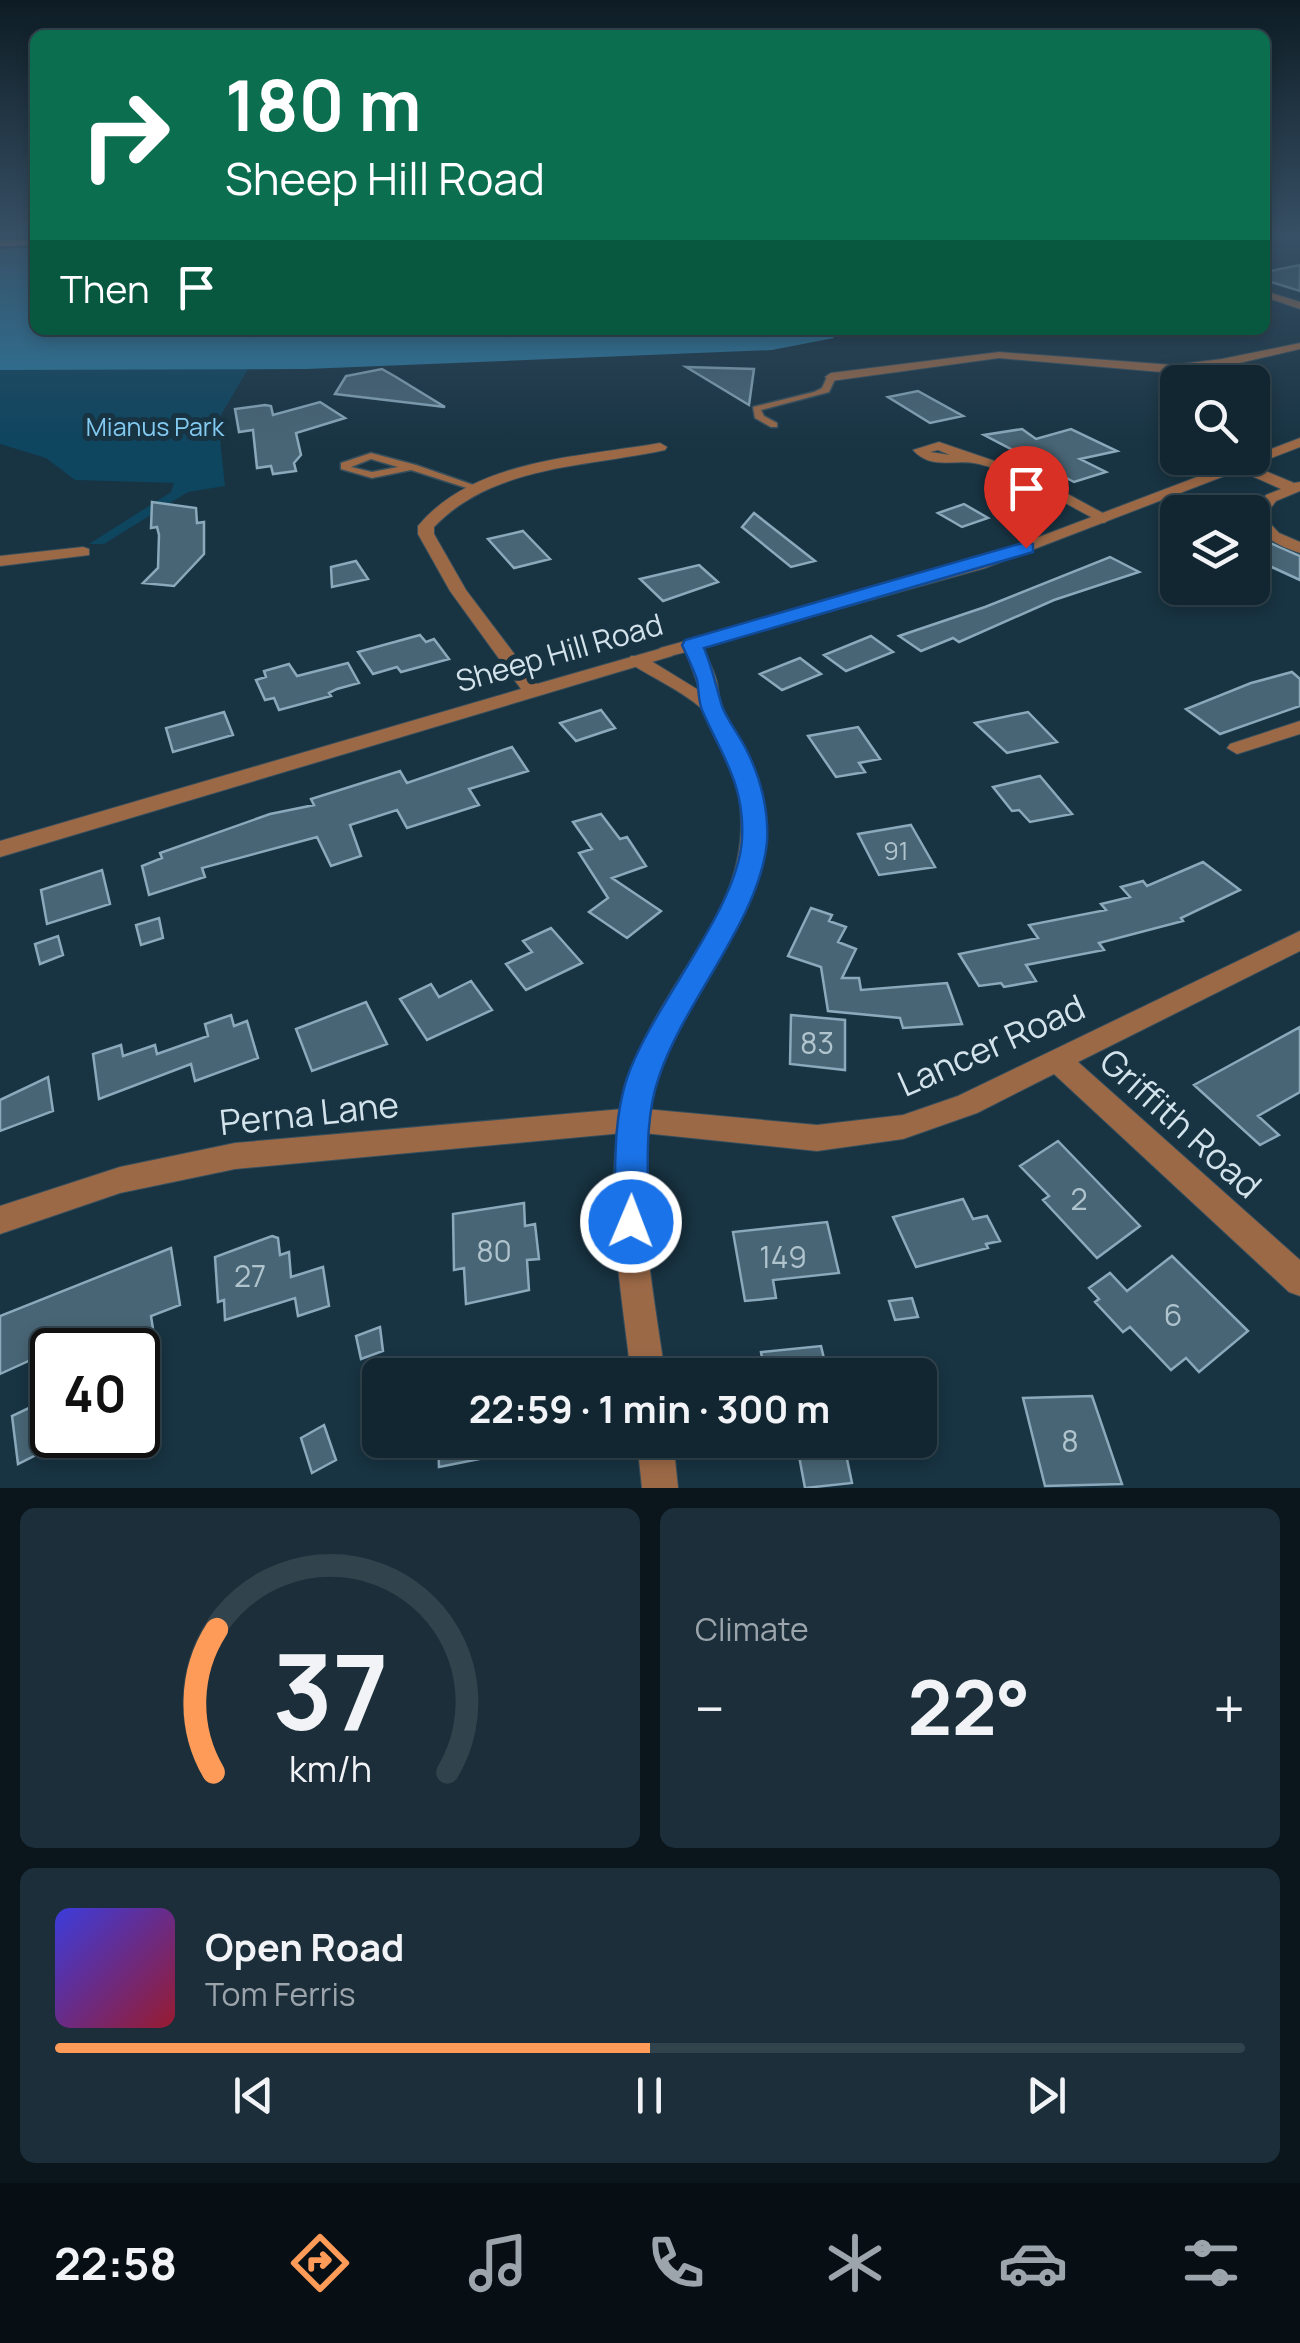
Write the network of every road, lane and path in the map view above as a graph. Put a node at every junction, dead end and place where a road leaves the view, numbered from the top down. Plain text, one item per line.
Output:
1 (1300, 346) edge
2 (831, 378) joint
3 (774, 425) dead end
4 (1300, 442) edge
5 (660, 447) dead end
6 (1270, 454) edge
7 (969, 457) dead end
8 (412, 467) junction
9 (1270, 473) edge
10 (1216, 475) edge
11 (1297, 484) edge
12 (477, 488) junction
13 (1104, 518) junction
14 (1300, 548) edge
15 (82, 552) dead end
16 (0, 562) edge
17 (692, 645) junction
18 (638, 660) junction
19 (532, 690) junction
20 (712, 707) junction
21 (1300, 727) edge
22 (1237, 748) dead end
23 (0, 849) edge
24 (1300, 940) edge
25 (1056, 1060) junction
26 (634, 1120) junction
27 (0, 1220) edge
28 (1300, 1282) edge
29 (646, 1358) edge
30 (657, 1458) edge
31 (660, 1488) edge

1 - 2 street
2 - 3 lane
4 - 6 street, Sheep Hill Road
5 - 12 street
7 - 13 street
8 - 8 lane
8 - 12 lane
9 - 11 street
10 - 13 street, Sheep Hill Road
11 - 14 street
12 - 19 street
13 - 17 street, Sheep Hill Road
15 - 16 street
17 - 18 street, Sheep Hill Road
17 - 20 street
18 - 19 street, Sheep Hill Road
18 - 20 street
19 - 23 street, Sheep Hill Road
20 - 26 street
21 - 22 street
24 - 25 street, Lancer Road
25 - 26 street, Lancer Road
25 - 28 street, Griffith Road
26 - 27 street, Perna Lane
26 - 29 street
30 - 31 street

